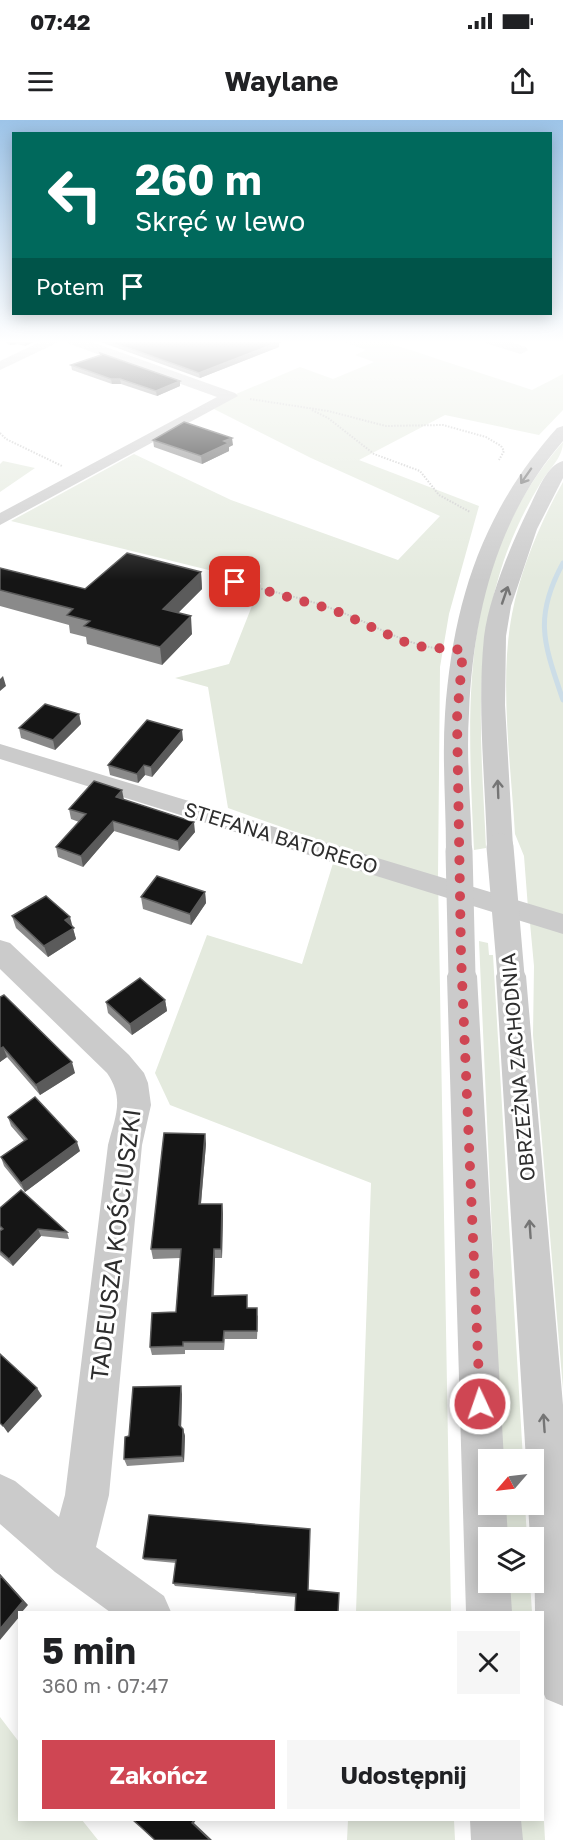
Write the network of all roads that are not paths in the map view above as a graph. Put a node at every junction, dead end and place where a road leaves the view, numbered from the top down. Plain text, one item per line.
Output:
1 (184, 420) edge
2 (563, 431) edge
3 (563, 466) edge
4 (0, 520) edge
5 (0, 751) edge
6 (563, 924) edge
7 (0, 951) edge
8 (0, 1496) edge
9 (71, 1556) junction
10 (147, 1611) edge
11 (489, 1611) edge
12 (563, 1682) edge
13 (496, 1821) edge
14 (497, 1840) edge

1 - 4 street
2 -> 11 street, bridge
12 -> 3 street, OBRZEŻNA ZACHODNIA, bridge
5 - 6 street, STEFANA BATOREGO
7 - 9 street, TADEUSZA KOŚCIUSZKI
8 - 9 street
9 - 10 street
13 - 14 street

